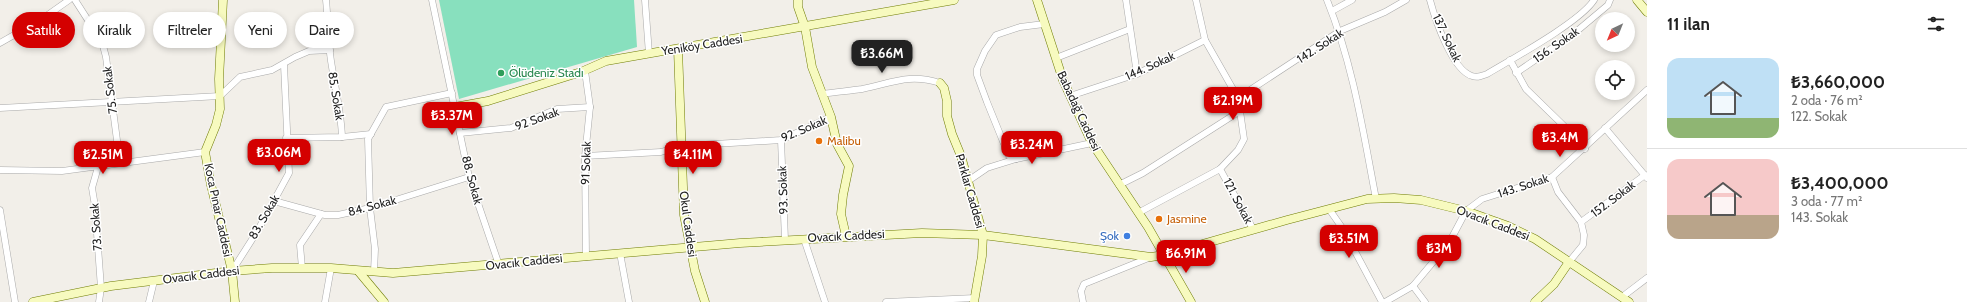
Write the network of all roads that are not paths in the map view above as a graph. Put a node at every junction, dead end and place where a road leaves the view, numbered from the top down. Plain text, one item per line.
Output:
1 (69, 0) edge
2 (75, 0) edge
3 (223, 0) edge
4 (326, 0) edge
5 (432, 0) edge
6 (645, 0) edge
7 (798, 0) edge
8 (954, 0) edge
9 (1037, 0) edge
10 (1126, 0) edge
11 (1196, 0) edge
12 (1327, 0) edge
13 (1352, 0) edge
14 (1406, 0) edge
15 (1430, 0) edge
16 (1594, 0) edge
17 (1610, 0) edge
18 (1638, 0) edge
19 (1332, 11) junction
20 (1647, 12) edge
21 (1044, 24) junction
22 (805, 27) junction
23 (1130, 29) junction
24 (1340, 31) junction
25 (1206, 40) junction
26 (0, 43) edge
27 (678, 49) junction
28 (330, 50) junction
29 (649, 54) junction
30 (1056, 58) junction
31 (1510, 60) junction
32 (284, 64) junction
33 (585, 71) junction
34 (1516, 73) junction
35 (1137, 74) junction
36 (940, 83) joint
37 (1647, 90) edge
38 (452, 94) junction
39 (822, 94) junction
40 (220, 96) junction
41 (1070, 96) junction
42 (1238, 98) junction
43 (111, 102) junction
44 (455, 107) junction
45 (590, 107) junction
46 (0, 108) edge
47 (1240, 111) junction
48 (831, 117) junction
49 (1605, 128) junction
50 (460, 132) junction
51 (371, 134) junction
52 (342, 137) junction
53 (286, 138) junction
54 (782, 140) junction
55 (1092, 143) junction
56 (681, 146) junction
57 (1585, 149) junction
58 (205, 152) junction
59 (585, 156) junction
60 (1016, 159) junction
61 (120, 163) junction
62 (98, 167) junction
63 (1220, 169) junction
64 (0, 170) edge
65 (1646, 176) edge
66 (469, 177) junction
67 (1552, 177) junction
68 (968, 181) junction
69 (1119, 185) junction
70 (1376, 199) junction
71 (274, 201) junction
72 (370, 208) junction
73 (1329, 209) junction
74 (0, 210) edge
75 (1466, 211) junction
76 (1138, 213) junction
77 (321, 214) junction
78 (1581, 222) junction
79 (1253, 230) junction
80 (983, 235) junction
81 (846, 236) junction
82 (804, 239) junction
83 (785, 240) junction
84 (690, 247) junction
85 (620, 254) junction
86 (1164, 255) junction
87 (586, 257) junction
88 (1151, 257) junction
89 (1569, 262) junction
90 (499, 265) junction
91 (302, 268) junction
92 (331, 268) junction
93 (232, 271) junction
94 (359, 272) junction
95 (374, 272) junction
96 (1647, 278) edge
97 (154, 281) junction
98 (1413, 286) junction
99 (101, 288) junction
100 (1622, 297) junction
101 (42, 300) edge
102 (975, 300) edge
103 (15, 302) edge
104 (33, 302) edge
105 (99, 302) edge
106 (149, 302) edge
107 (235, 302) edge
108 (325, 302) edge
109 (384, 302) edge
110 (629, 302) edge
111 (705, 302) edge
112 (825, 302) edge
113 (886, 302) edge
114 (1083, 302) edge
115 (1191, 302) edge
116 (1384, 302) edge
117 (1425, 302) edge
118 (1535, 302) edge
119 (1629, 302) edge

1 - 26 street
2 - 43 street, 75. Sokak
3 - 40 main road, Koca Pınar Caddesi
4 - 28 street, 85. Sokak
5 - 38 street, 88. Sokak
6 - 29 street
7 - 22 main road
8 - 22 main road, Yeniköy Caddesi
9 - 21 main road, Babadağ Caddesi
10 - 23 street
11 - 25 street, 121. Sokak
12 - 19 street
13 - 19 street
14 - 24 street, 142. Sokak
15 - 31 street, 137. Sokak
16 - 31 street, 137. Sokak
17 - 34 street, 156. Sokak
18 - 20 main road
19 - 24 street
21 - 30 main road, Babadağ Caddesi
21 - 60 street
22 - 27 main road, Yeniköy Caddesi
22 - 39 main road
23 - 30 street
23 - 35 street
24 - 42 street, 142. Sokak
24 - 70 street
25 - 35 street, 144. Sokak
25 - 42 street, 121. Sokak
27 - 29 main road, Yeniköy Caddesi
27 - 56 main road, Okul Caddesi
28 - 32 street
28 - 52 street, 85. Sokak
29 - 33 main road, Yeniköy Caddesi
30 - 41 main road, Babadağ Caddesi
31 - 34 street
32 - 40 street
32 - 53 street, 83. Sokak
33 - 44 main road, Yeniköy Caddesi
33 - 45 street, 91 Sokak
34 - 57 street
35 - 41 street, 144. Sokak
36 - 39 street
36 - 68 main road, Parklar Caddesi
37 - 49 street, 143. Sokak
38 - 44 street, 88. Sokak
38 - 51 street
39 - 48 main road
40 - 43 street
40 - 58 main road, Koca Pınar Caddesi
41 - 55 main road, Babadağ Caddesi
42 - 47 street, 121. Sokak
43 - 46 street
43 - 61 street, 75. Sokak
44 - 50 street, 88. Sokak
45 - 50 street, 92 Sokak
45 - 59 street, 91 Sokak
47 - 63 street, 121. Sokak
47 - 69 street
48 - 54 street, 92. Sokak
48 - 81 main road
49 - 57 street, 143. Sokak
49 - 65 street
50 - 66 street, 88. Sokak
51 - 52 street
51 - 72 street
52 - 53 street, 85. Sokak
53 - 71 street, 83. Sokak
54 - 56 street, 92. Sokak
54 - 83 street, 93. Sokak
55 - 60 street
55 - 69 main road, Babadağ Caddesi
56 - 59 street, 92. Sokak
56 - 84 main road, Okul Caddesi
57 - 67 street, 143. Sokak
58 - 61 street
58 - 93 main road, Koca Pınar Caddesi
59 - 87 street, 91 Sokak
60 - 68 street
61 - 62 street
62 - 64 street
62 - 99 street, 73. Sokak
63 - 76 street
63 - 79 street, 121. Sokak
65 - 78 street, 152. Sokak
66 - 72 street, 84. Sokak
66 - 90 street, 88. Sokak
67 - 75 street, 143. Sokak
67 - 78 street
68 - 80 main road, Parklar Caddesi
69 - 76 main road, Babadağ Caddesi
70 - 73 main road, Ovacık Caddesi
70 - 75 main road, Ovacık Caddesi
71 - 77 street, 84. Sokak
71 - 93 street, 83. Sokak
72 - 77 street, 84. Sokak
72 - 95 street
73 - 79 main road, Ovacık Caddesi
73 - 116 street
74 - 103 street
75 - 89 main road, Ovacık Caddesi
75 - 98 street
76 - 86 main road, Babadağ Caddesi
77 - 91 street
78 - 89 street
79 - 86 main road, Ovacık Caddesi
80 - 81 main road, Ovacık Caddesi
80 - 88 main road, Ovacık Caddesi
80 - 102 main road, Parklar Caddesi
81 - 82 main road, Ovacık Caddesi
82 - 83 main road, Ovacık Caddesi
82 - 112 street
83 - 84 main road, Ovacık Caddesi
84 - 85 main road, Ovacık Caddesi
84 - 111 main road, Okul Caddesi
85 - 87 main road, Ovacık Caddesi
85 - 110 street
86 - 88 main road, Ovacık Caddesi
86 - 115 main road, Babadağ Caddesi
87 - 90 main road, Ovacık Caddesi
88 - 114 street
89 - 100 main road, Ovacık Caddesi
89 - 118 main road
90 - 95 main road, Ovacık Caddesi
91 - 92 main road, Ovacık Caddesi
91 - 93 main road, Ovacık Caddesi
92 - 94 main road, Ovacık Caddesi
92 - 108 street
93 - 97 main road, Ovacık Caddesi
93 - 107 main road, Koca Pınar Caddesi
94 - 95 main road, Ovacık Caddesi
94 - 109 main road
96 - 100 street
97 - 99 main road, Ovacık Caddesi
97 - 106 street
98 - 116 street
98 - 117 street
99 - 101 main road, Ovacık Caddesi
99 - 105 street, 73. Sokak
100 - 119 main road, Ovacık Caddesi
101 - 104 main road, Ovacık Caddesi
102 - 113 street

